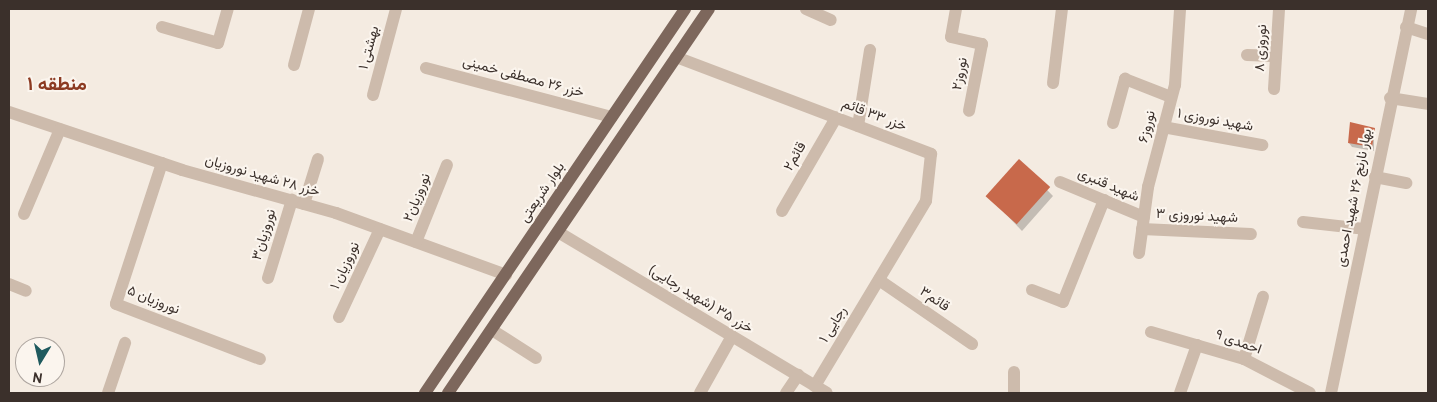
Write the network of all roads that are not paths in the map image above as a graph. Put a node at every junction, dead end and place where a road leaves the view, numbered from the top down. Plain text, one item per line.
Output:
1 (228, 9) edge
2 (309, 9) edge
3 (396, 9) edge
4 (685, 9) edge
5 (708, 9) edge
6 (806, 9) edge
7 (956, 9) edge
8 (1062, 9) edge
9 (1180, 9) edge
10 (1279, 9) edge
11 (1411, 9) edge
12 (831, 20) dead end
13 (162, 27) dead end
14 (1406, 27) junction
15 (1428, 34) edge
16 (870, 50) dead end
17 (1247, 55) dead end
18 (1276, 56) junction
19 (676, 57) junction
20 (294, 65) dead end
21 (426, 68) dead end
22 (1053, 83) dead end
23 (1274, 89) dead end
24 (373, 95) dead end
25 (1172, 97) junction
26 (1390, 98) junction
27 (1428, 104) edge
28 (969, 111) dead end
29 (9, 112) edge
30 (612, 117) junction
31 (836, 118) junction
32 (1113, 123) dead end
33 (858, 126) junction
34 (1163, 127) junction
35 (60, 129) junction
36 (1262, 145) dead end
37 (318, 159) dead end
38 (162, 163) junction
39 (447, 165) dead end
40 (1375, 177) junction
41 (1060, 182) dead end
42 (1406, 183) dead end
43 (1104, 200) junction
44 (298, 202) junction
45 (782, 211) dead end
46 (24, 214) dead end
47 (1303, 222) dead end
48 (1143, 223) junction
49 (380, 229) junction
50 (1364, 229) junction
51 (558, 232) junction
52 (1251, 234) dead end
53 (416, 242) junction
54 (1139, 253) dead end
55 (506, 275) junction
56 (268, 278) dead end
57 (879, 280) junction
58 (9, 284) edge
59 (1032, 290) dead end
60 (26, 292) dead end
61 (1263, 298) dead end
62 (339, 317) dead end
63 (492, 330) junction
64 (1151, 332) dead end
65 (732, 336) junction
66 (125, 343) dead end
67 (972, 344) dead end
68 (1197, 345) junction
69 (536, 358) dead end
70 (260, 359) dead end
71 (1244, 359) junction
72 (1014, 372) dead end
73 (798, 375) junction
74 (815, 386) junction
75 (108, 393) edge
76 (425, 393) edge
77 (448, 393) edge
78 (700, 393) edge
79 (786, 393) edge
80 (828, 393) edge
81 (1014, 393) edge
82 (1180, 393) edge
83 (1310, 393) edge
84 (1331, 393) edge

1 - 13 street
2 - 20 street
3 - 24 street, بهشتی ۱
4 - 30 main road, بلوار شریعتی
5 - 19 main road
6 - 12 street
7 - 28 street, نوروز۲
8 - 22 street
9 - 25 street, نوروز۶
10 - 18 street, نوروزی ۸
11 - 14 street, بهار نارنج ۲۶ شهید احمدی
14 - 15 street
14 - 26 street, بهار نارنج ۲۶ شهید احمدی
16 - 33 street
17 - 18 street
18 - 23 street, نوروزی ۸
19 - 31 street, خزر ۳۳ قائم
19 - 51 main road
21 - 30 street, خزر ۲۶ مصطفی خمینی
25 - 32 street
25 - 34 street, نوروز۶
26 - 27 street
26 - 40 street, بهار نارنج ۲۶ شهید احمدی
29 - 35 street, خزر ۲۸ شهید نوروزیان
30 - 55 main road, بلوار شریعتی
31 - 33 street, خزر ۳۳ قائم
31 - 45 street, قائم۲
33 - 57 street, خزر ۳۳ قائم
34 - 36 street, شهید نوروزی ۱
34 - 48 street, نوروز۶
35 - 38 street, خزر ۲۸ شهید نوروزیان
35 - 46 street
37 - 44 street, نوروزیان۳
38 - 44 street, خزر ۲۸ شهید نوروزیان
38 - 70 street, نوروزیان ۵
39 - 53 street, نوروزیان۲
40 - 42 street
40 - 50 street, بهار نارنج ۲۶ شهید احمدی
41 - 43 street, شهید قنبری
43 - 48 street, شهید قنبری
43 - 59 street
44 - 49 street, خزر ۲۸ شهید نوروزیان
44 - 56 street, نوروزیان۳
47 - 50 street
48 - 52 street, شهید نوروزی ۳
48 - 54 street, نوروز۶
49 - 53 street, خزر ۲۸ شهید نوروزیان
49 - 62 street, نوروزیان ۱
50 - 84 street, بهار نارنج ۲۶ شهید احمدی
51 - 63 main road
51 - 65 street, خزر ۳۵ (شهید رجایی)
53 - 55 street, خزر ۲۸ شهید نوروزیان
55 - 76 main road, بلوار شریعتی
57 - 67 street, قائم۳
57 - 74 street, رجایی ۱
58 - 60 street
61 - 71 street
63 - 69 street
63 - 77 main road
64 - 68 street, احمدی ۹
65 - 73 street, خزر ۳۵ (شهید رجایی)
65 - 78 street
66 - 75 street
68 - 71 street, احمدی ۹
68 - 82 street
71 - 83 street, احمدی ۹
72 - 81 street
73 - 74 street, خزر ۳۵ (شهید رجایی)
73 - 79 street
74 - 80 street, خزر ۳۵ (شهید رجایی)

